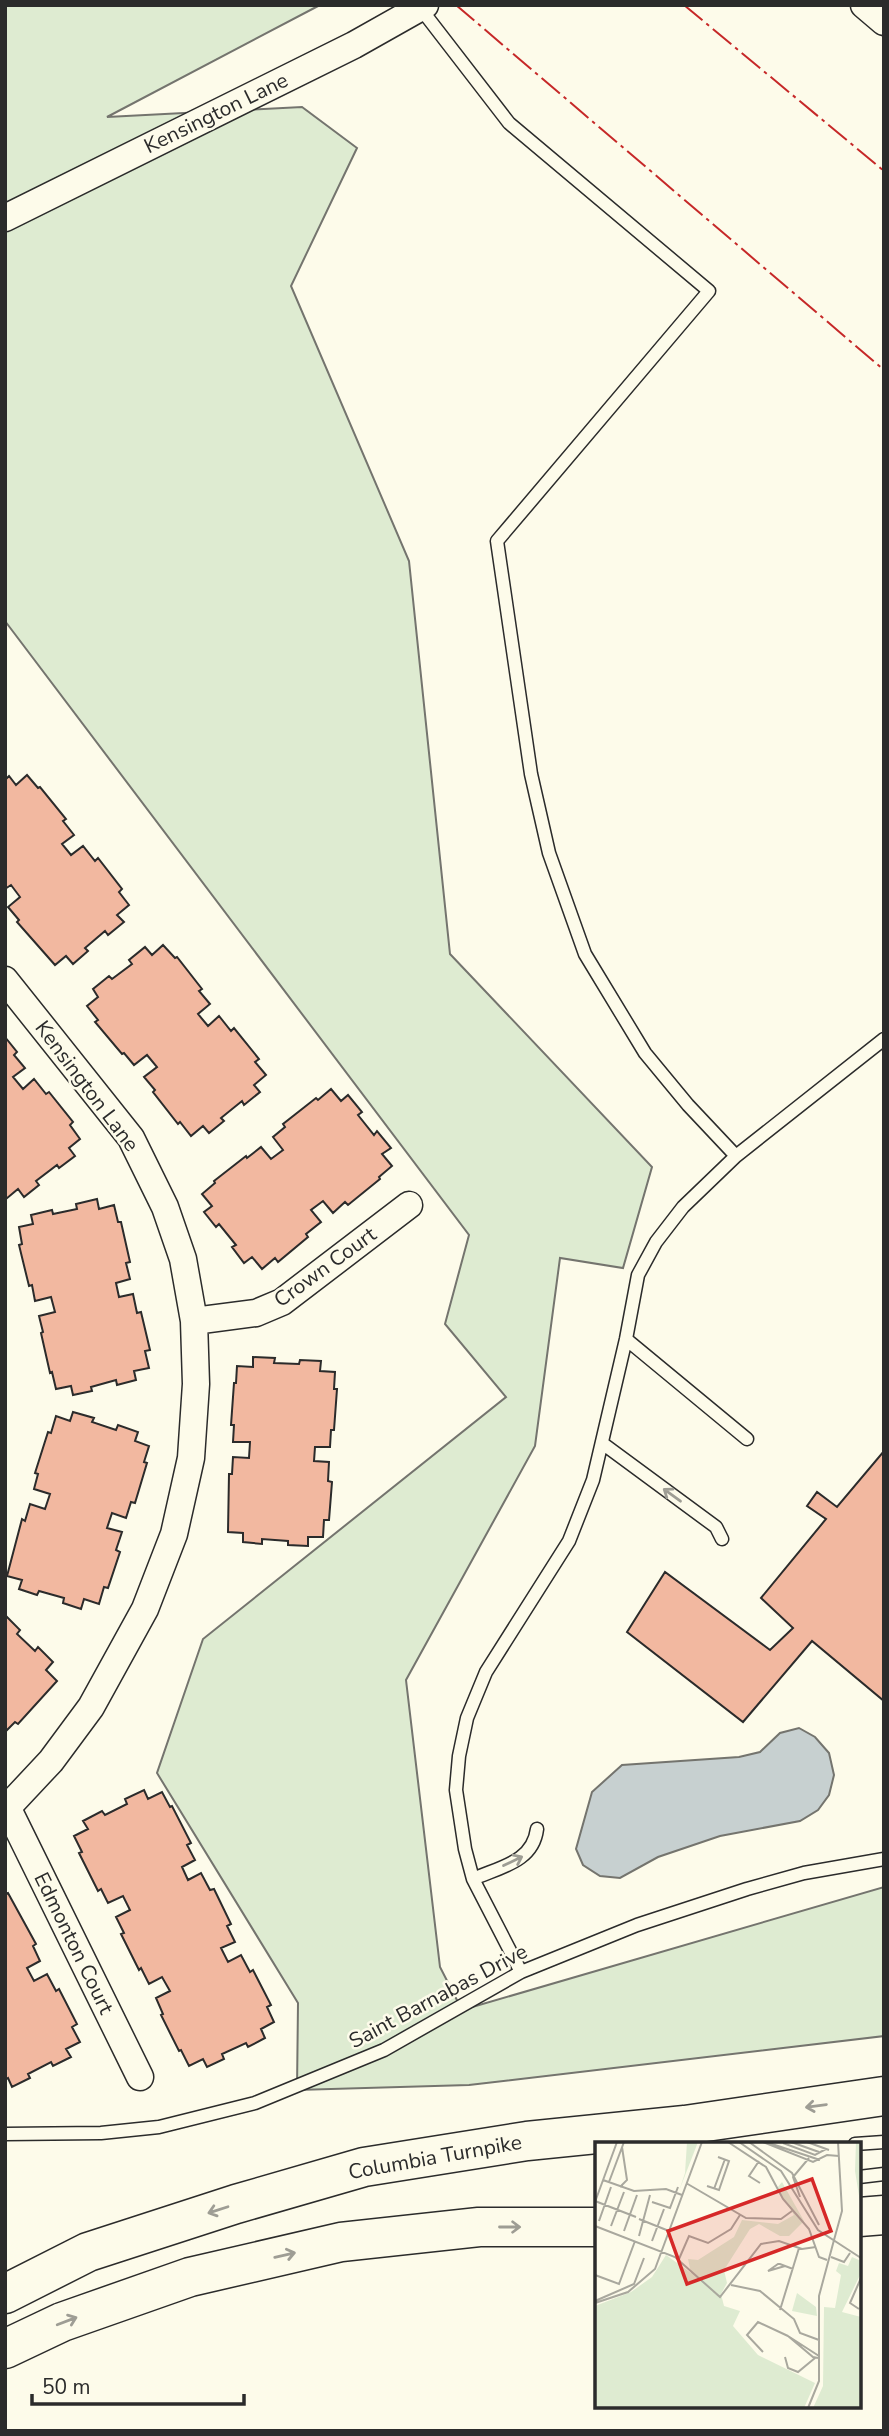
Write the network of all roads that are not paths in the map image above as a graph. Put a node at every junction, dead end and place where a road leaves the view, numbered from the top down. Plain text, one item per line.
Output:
1 (864, 5) edge
2 (423, 7) edge
3 (884, 22) edge
4 (5, 218) edge
5 (5, 980) edge
6 (884, 1039) edge
7 (736, 1156) junction
8 (409, 1205) dead end
9 (194, 1321) junction
10 (626, 1339) junction
11 (747, 1439) dead end
12 (602, 1443) junction
13 (722, 1539) dead end
14 (6, 1809) edge
15 (537, 1829) dead end
16 (884, 1859) edge
17 (473, 1879) junction
18 (521, 1972) junction
19 (140, 2077) dead end
20 (884, 2096) edge
21 (5, 2134) edge
22 (884, 2142) edge
23 (861, 2144) edge
24 (450, 2153) junction
25 (530, 2153) dead end
26 (884, 2174) edge
27 (861, 2177) edge
28 (884, 2215) edge
29 (861, 2217) edge
30 (591, 2225) edge
31 (5, 2294) edge
32 (5, 2349) edge

1 - 3 street
2 - 4 street, Kensington Lane
2 - 7 lane
5 - 9 street, Kensington Lane
6 - 7 lane
7 - 10 lane
8 - 9 street, Crown Court
9 - 14 street, Kensington Lane
10 - 11 lane
10 - 12 lane
13 -> 12 lane
12 - 17 lane
14 - 19 street, Edmonton Court
17 -> 15 lane
16 - 18 lane, Saint Barnabas Drive
17 - 18 lane
18 - 21 lane, Saint Barnabas Drive
20 -> 24 main road, Columbia Turnpike
22 - 23 lane
24 - 25 lane
24 -> 31 main road, Columbia Turnpike
26 - 27 lane
28 - 29 main road
32 -> 30 main road

